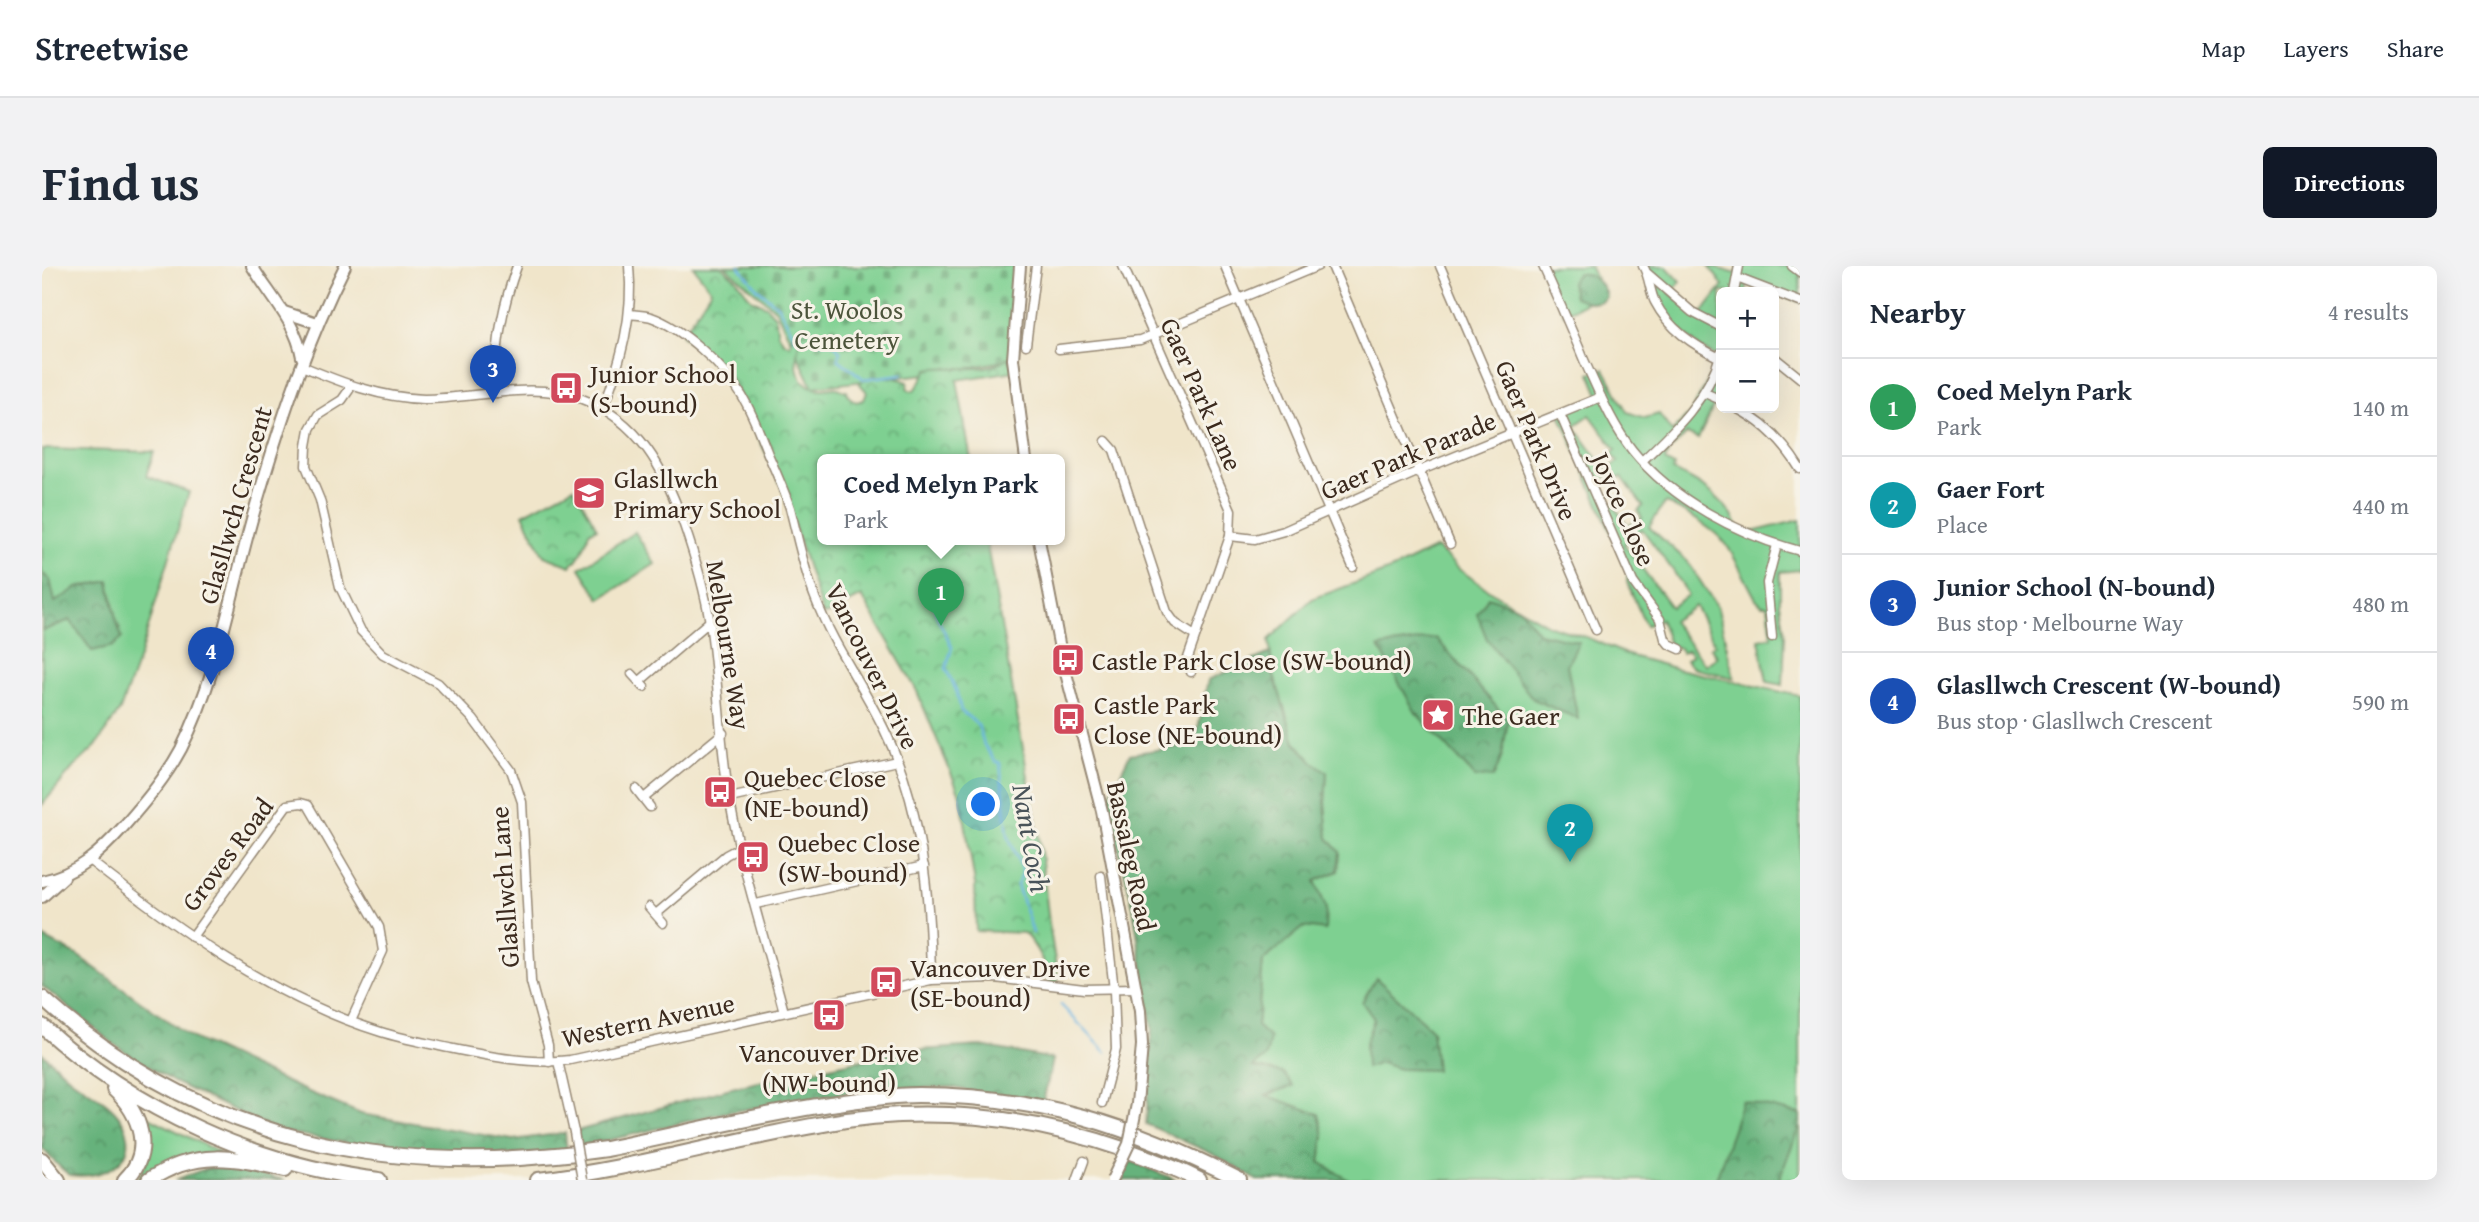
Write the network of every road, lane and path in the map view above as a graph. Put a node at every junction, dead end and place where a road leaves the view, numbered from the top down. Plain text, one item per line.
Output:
1 (252, 266) edge
2 (345, 266) edge
3 (517, 266) edge
4 (629, 266) edge
5 (1020, 266) edge
6 (1036, 266) edge
7 (1123, 266) edge
8 (1225, 266) edge
9 (1318, 266) edge
10 (1332, 266) edge
11 (1440, 266) edge
12 (1543, 266) edge
13 (1739, 266) edge
14 (1792, 266) edge
15 (1645, 270) edge
16 (1800, 272) edge
17 (1737, 278) junction
18 (1735, 287) edge
19 (1240, 300) junction
20 (1800, 302) edge
21 (284, 312) junction
22 (629, 314) junction
23 (317, 323) junction
24 (1716, 324) edge
25 (1153, 336) junction
26 (1026, 345) dead end
27 (1059, 349) dead end
28 (1716, 354) edge
29 (1779, 361) edge
30 (302, 364) junction
31 (1716, 368) edge
32 (1800, 378) edge
33 (349, 384) junction
34 (497, 393) junction
35 (1705, 393) junction
36 (1601, 397) junction
37 (1716, 398) edge
38 (603, 408) junction
39 (1745, 413) edge
40 (1560, 414) junction
41 (1512, 435) junction
42 (1106, 441) dead end
43 (1025, 454) edge
44 (1642, 461) junction
45 (1800, 469) edge
46 (1419, 471) junction
47 (1329, 510) junction
48 (1229, 538) junction
49 (1450, 544) dead end
50 (1040, 545) edge
51 (1777, 545) junction
52 (1800, 551) edge
53 (1353, 567) dead end
54 (710, 621) junction
55 (1596, 629) dead end
56 (1195, 636) junction
57 (1772, 637) dead end
58 (1680, 649) dead end
59 (1191, 672) dead end
60 (632, 674) dead end
61 (723, 733) junction
62 (897, 761) junction
63 (636, 789) dead end
64 (644, 798) junction
65 (730, 799) junction
66 (650, 807) dead end
67 (740, 848) junction
68 (89, 860) junction
69 (925, 866) junction
70 (66, 875) junction
71 (1101, 876) dead end
72 (42, 881) edge
73 (42, 897) edge
74 (756, 904) junction
75 (649, 907) dead end
76 (656, 914) junction
77 (663, 923) dead end
78 (192, 937) junction
79 (931, 980) junction
80 (1136, 988) junction
81 (1114, 990) junction
82 (42, 998) edge
83 (784, 1012) junction
84 (351, 1021) junction
85 (42, 1027) edge
86 (553, 1061) junction
87 (102, 1075) junction
88 (1102, 1103) dead end
89 (42, 1160) edge
90 (1084, 1161) dead end
91 (58, 1180) edge
92 (125, 1180) edge
93 (149, 1180) edge
94 (334, 1180) edge
95 (379, 1180) edge
96 (538, 1180) edge
97 (582, 1180) edge
98 (1077, 1180) edge
99 (1112, 1180) edge
100 (1199, 1180) edge
101 (1239, 1180) edge

1 - 21 street
2 - 23 street, Glasllwch Crescent
3 - 34 street
4 - 22 street
5 - 43 street
6 - 26 street
7 - 25 street, Gaer Park Lane
8 - 19 street
9 - 19 street
10 - 46 street
11 - 41 street, Gaer Park Drive
12 - 36 street
13 - 17 street
14 - 16 street
15 - 24 street
15 - 28 street
17 - 18 street
17 - 20 street
19 - 25 street
19 - 47 street
21 - 23 street
21 - 30 street
22 - 38 street
22 - 62 street, Vancouver Drive
23 - 30 street, Glasllwch Crescent
25 - 27 street
25 - 48 street, Gaer Park Lane
29 - 32 street
30 - 33 street, Melbourne Way
30 - 68 street, Glasllwch Crescent
31 - 35 street
33 - 34 street, Melbourne Way
33 - 86 street, Glasllwch Lane
34 - 38 street, Melbourne Way
35 - 37 street
35 - 44 street
36 - 40 street, Gaer Park Parade
36 - 44 street
38 - 54 street, Melbourne Way
39 - 45 street
40 - 41 street, Gaer Park Parade
40 - 58 street, Joyce Close
41 - 46 street, Gaer Park Parade
41 - 55 street, Gaer Park Drive
42 - 56 street
44 - 51 street
46 - 47 street, Gaer Park Parade
46 - 49 street
47 - 48 street, Gaer Park Parade
47 - 53 street
48 - 56 street
50 - 80 street, Bassaleg Road
51 - 52 street
51 - 57 street
54 - 60 street
54 - 61 street, Melbourne Way
56 - 59 street
61 - 64 street
61 - 65 street, Melbourne Way
62 - 65 street
62 - 69 street, Vancouver Drive
63 - 64 street
64 - 66 street
65 - 67 street, Melbourne Way
67 - 74 street, Melbourne Way
67 - 76 street
68 - 70 street, Glasllwch Crescent
68 - 78 street, Western Avenue
69 - 74 street
69 - 79 street, Vancouver Drive
70 - 72 street, Glasllwch Crescent
70 - 73 street, Glasllwch Crescent
71 - 81 street, Bassaleg Road
74 - 83 street, Melbourne Way
75 - 76 street
76 - 77 street
78 - 84 street, Western Avenue
78 - 84 street, Groves Road
79 - 81 street, Western Avenue
79 - 83 street, Western Avenue
80 - 81 street, Western Avenue
80 - 99 street, Bassaleg Road, bridge
81 - 88 street, Bassaleg Road
82 - 101 highway
83 - 86 street, Western Avenue
84 - 86 street, Western Avenue
85 - 87 highway
86 - 97 street, Glasllwch Lane, bridge
87 - 92 highway
87 - 95 highway
89 - 91 highway
90 - 98 street
93 - 94 highway
96 - 100 highway

